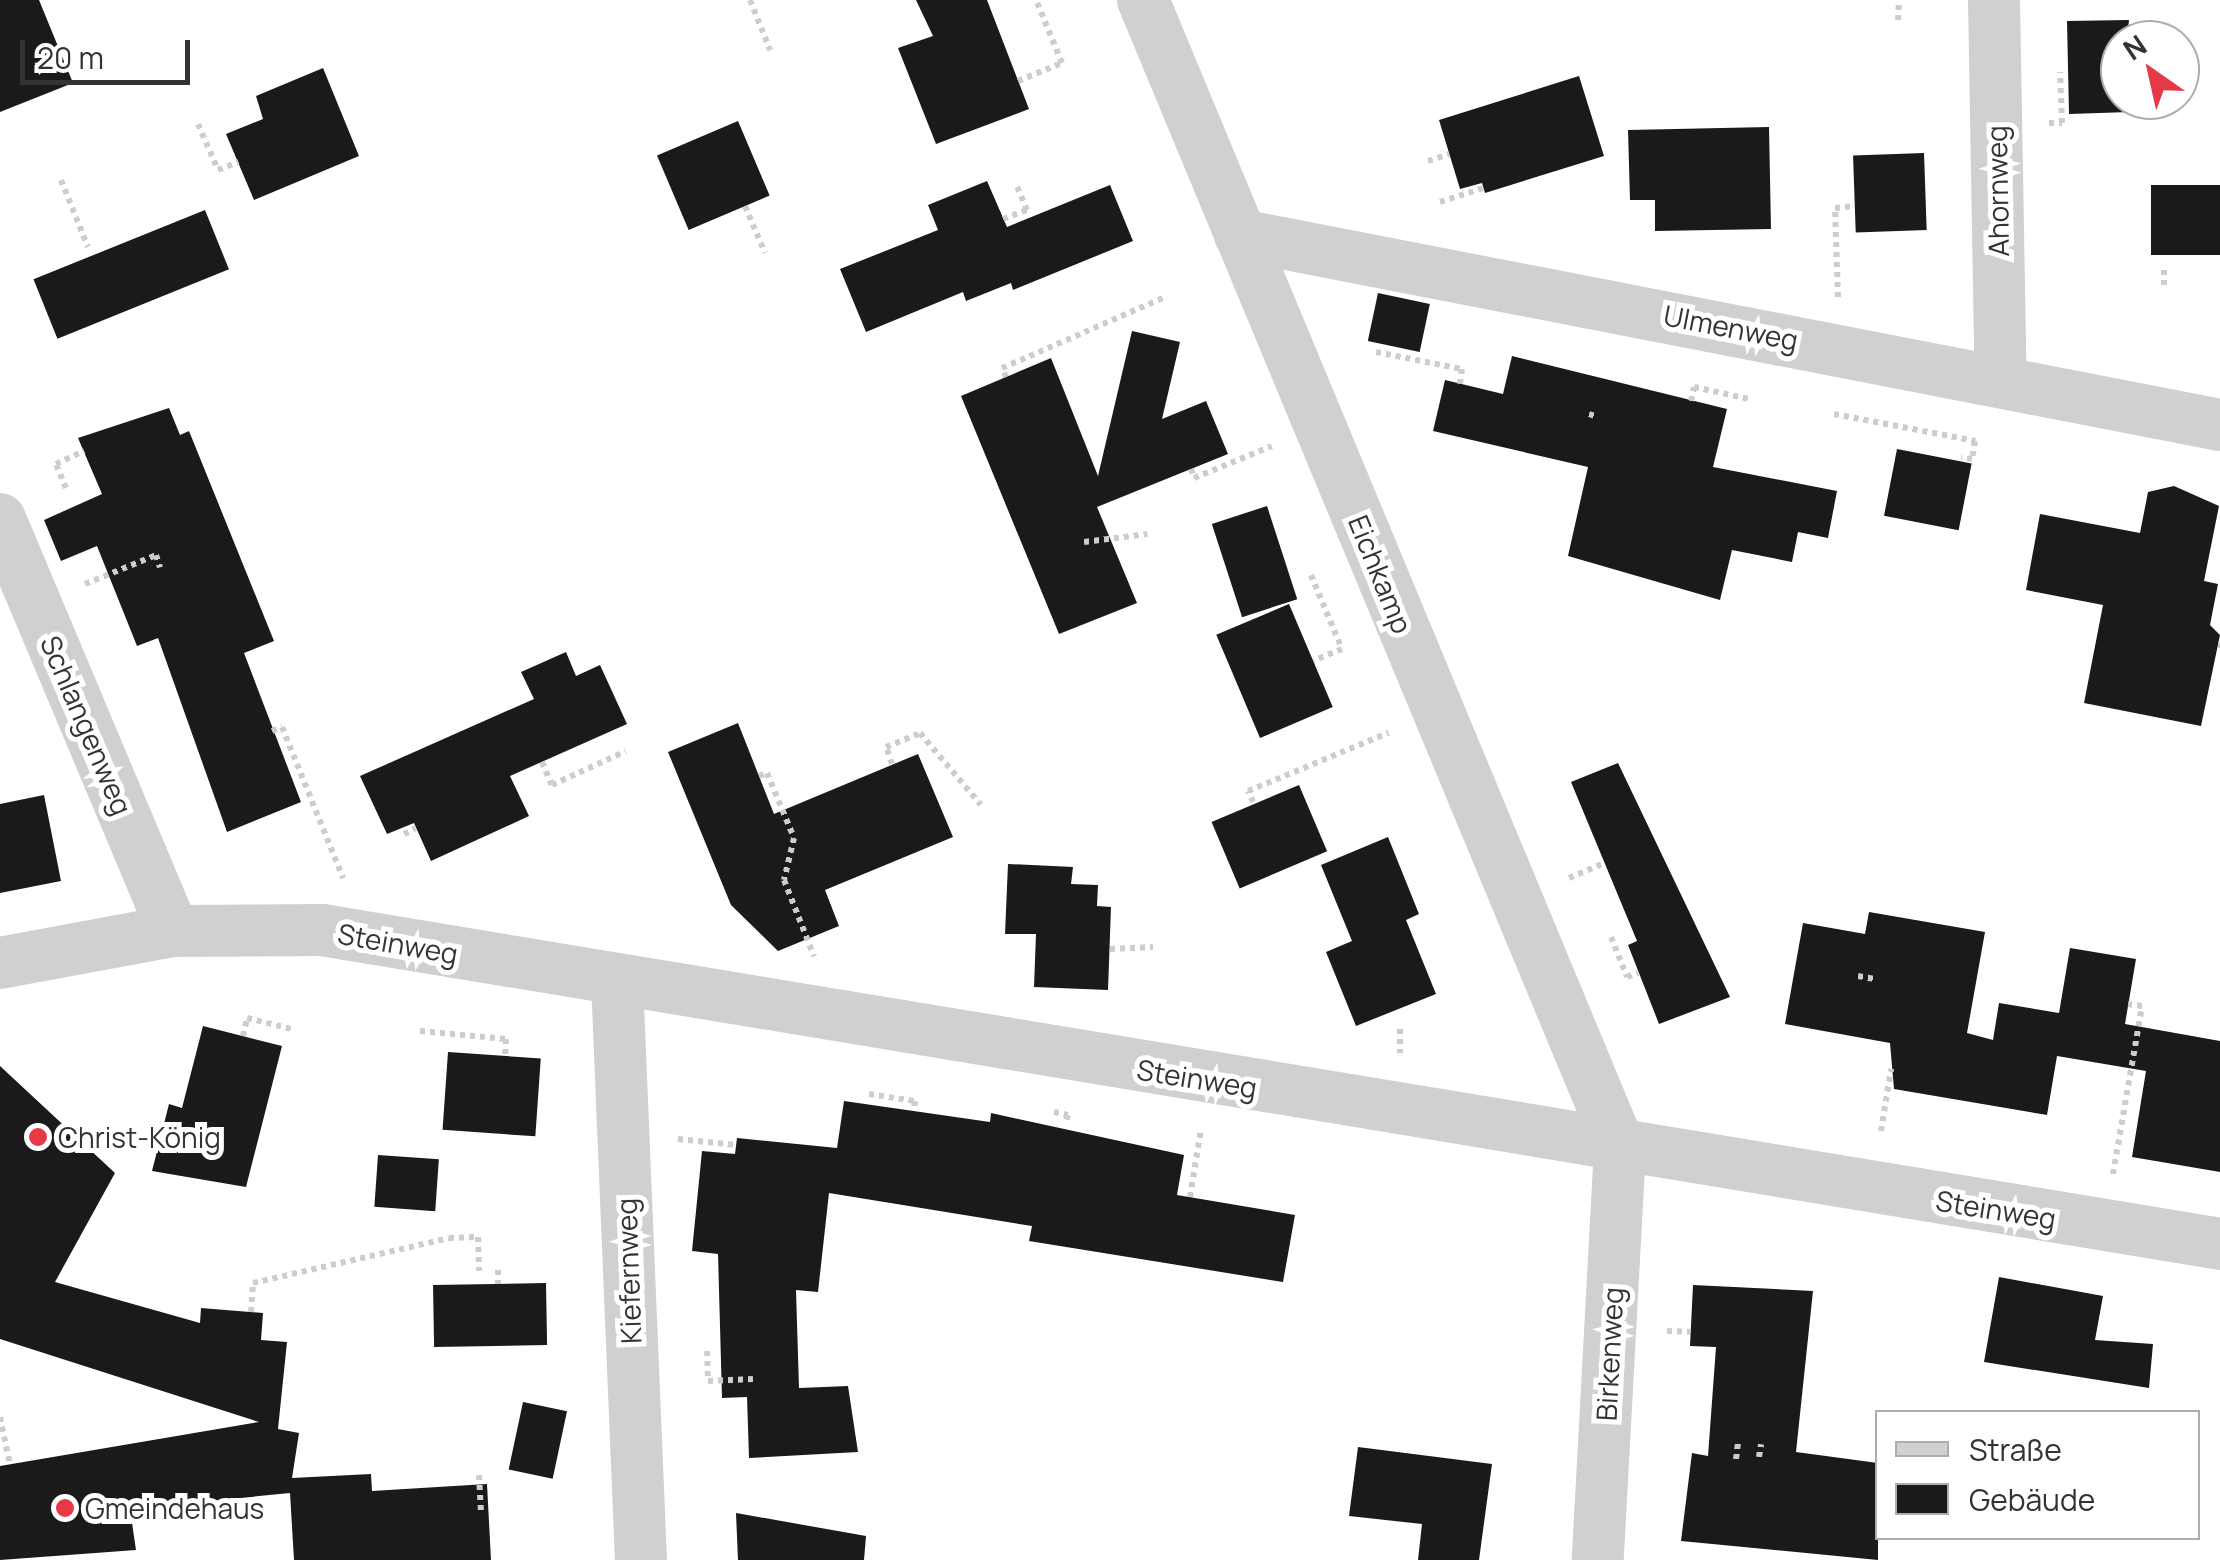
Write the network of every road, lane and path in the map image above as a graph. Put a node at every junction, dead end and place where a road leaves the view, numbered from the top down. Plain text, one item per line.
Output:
1 (750, 0) edge
2 (1036, 0) edge
3 (1144, 0) edge
4 (1899, 0) edge
5 (1994, 0) edge
6 (1898, 20) dead end
7 (770, 50) dead end
8 (1018, 81) dead end
9 (198, 124) dead end
10 (1449, 154) dead end
11 (1428, 161) dead end
12 (238, 162) dead end
13 (61, 180) dead end
14 (1018, 186) dead end
15 (1483, 188) dead end
16 (1440, 202) dead end
17 (746, 206) dead end
18 (1854, 206) dead end
19 (1003, 219) dead end
20 (1240, 235) junction
21 (88, 247) dead end
22 (765, 253) dead end
23 (2164, 270) dead end
24 (2164, 290) dead end
25 (1164, 298) dead end
26 (1840, 349) junction
27 (1376, 352) dead end
28 (1006, 377) dead end
29 (2001, 382) junction
30 (1460, 384) dead end
31 (1749, 399) dead end
32 (1691, 402) dead end
33 (1589, 414) dead end
34 (1834, 414) dead end
35 (1598, 417) dead end
36 (2220, 425) edge
37 (1320, 427) junction
38 (84, 452) dead end
39 (1962, 457) dead end
40 (1190, 470) dead end
41 (66, 488) dead end
42 (0, 520) edge
43 (1148, 534) dead end
44 (1084, 542) dead end
45 (160, 567) dead end
46 (1312, 576) dead end
47 (36, 604) junction
48 (1313, 661) dead end
49 (1438, 712) junction
50 (272, 731) dead end
51 (626, 751) dead end
52 (542, 762) dead end
53 (892, 764) dead end
54 (759, 776) dead end
55 (1253, 802) dead end
56 (981, 805) dead end
57 (416, 828) dead end
58 (404, 834) dead end
59 (173, 931) junction
60 (367, 936) junction
61 (1611, 936) dead end
62 (1153, 948) dead end
63 (1110, 949) dead end
64 (827, 958) dead end
65 (0, 963) edge
66 (1638, 973) dead end
67 (1858, 976) dead end
68 (1875, 979) dead end
69 (617, 981) junction
70 (2128, 1004) dead end
71 (296, 1030) dead end
72 (420, 1031) dead end
73 (242, 1036) dead end
74 (504, 1057) dead end
75 (1210, 1080) junction
76 (870, 1094) dead end
77 (1032, 1108) dead end
78 (914, 1110) dead end
79 (1065, 1124) dead end
80 (1620, 1148) junction
81 (1190, 1197) dead end
82 (2104, 1226) junction
83 (2220, 1244) edge
84 (479, 1270) dead end
85 (498, 1270) dead end
86 (498, 1284) dead end
87 (251, 1312) dead end
88 (707, 1351) dead end
89 (753, 1379) dead end
90 (0, 1416) edge
91 (1738, 1442) dead end
92 (1761, 1444) dead end
93 (1760, 1457) dead end
94 (1736, 1459) dead end
95 (10, 1465) dead end
96 (479, 1475) dead end
97 (481, 1514) dead end
98 (641, 1560) edge
99 (1598, 1560) edge

1 - 7 path
2 - 8 path
3 - 20 street, Eichkamp
4 - 6 path
5 - 29 street, Ahornweg
9 - 12 path
10 - 11 path
13 - 21 path
14 - 19 path
15 - 16 path
17 - 22 path
18 - 26 path
20 - 26 street, Ulmenweg
20 - 37 street, Eichkamp
23 - 24 path
25 - 28 path
26 - 29 street, Ulmenweg
27 - 30 path
29 - 36 street, Ulmenweg
31 - 32 path
33 - 35 path
34 - 39 path
37 - 40 path
37 - 49 street, Eichkamp
38 - 41 path
42 - 47 street, Schlangenweg
43 - 44 path
45 - 47 path
46 - 48 path
47 - 59 street, Schlangenweg
49 - 55 path
49 - 80 street, Eichkamp
50 - 60 path
51 - 52 path
53 - 56 path
54 - 64 path
57 - 58 path
59 - 60 street, Steinweg
59 - 65 street, Steinweg
60 - 69 street, Steinweg
61 - 66 path
62 - 63 path
67 - 68 path
69 - 75 street, Steinweg
69 - 98 street, Kiefernweg
70 - 82 path
71 - 73 path
72 - 74 path
75 - 80 street, Steinweg
75 - 81 path
76 - 78 path
77 - 79 path
80 - 82 street, Steinweg
80 - 99 street, Birkenweg
82 - 83 street, Steinweg
84 - 87 path
85 - 86 path
88 - 89 path
90 - 95 path
91 - 94 path
92 - 93 path
96 - 97 path

